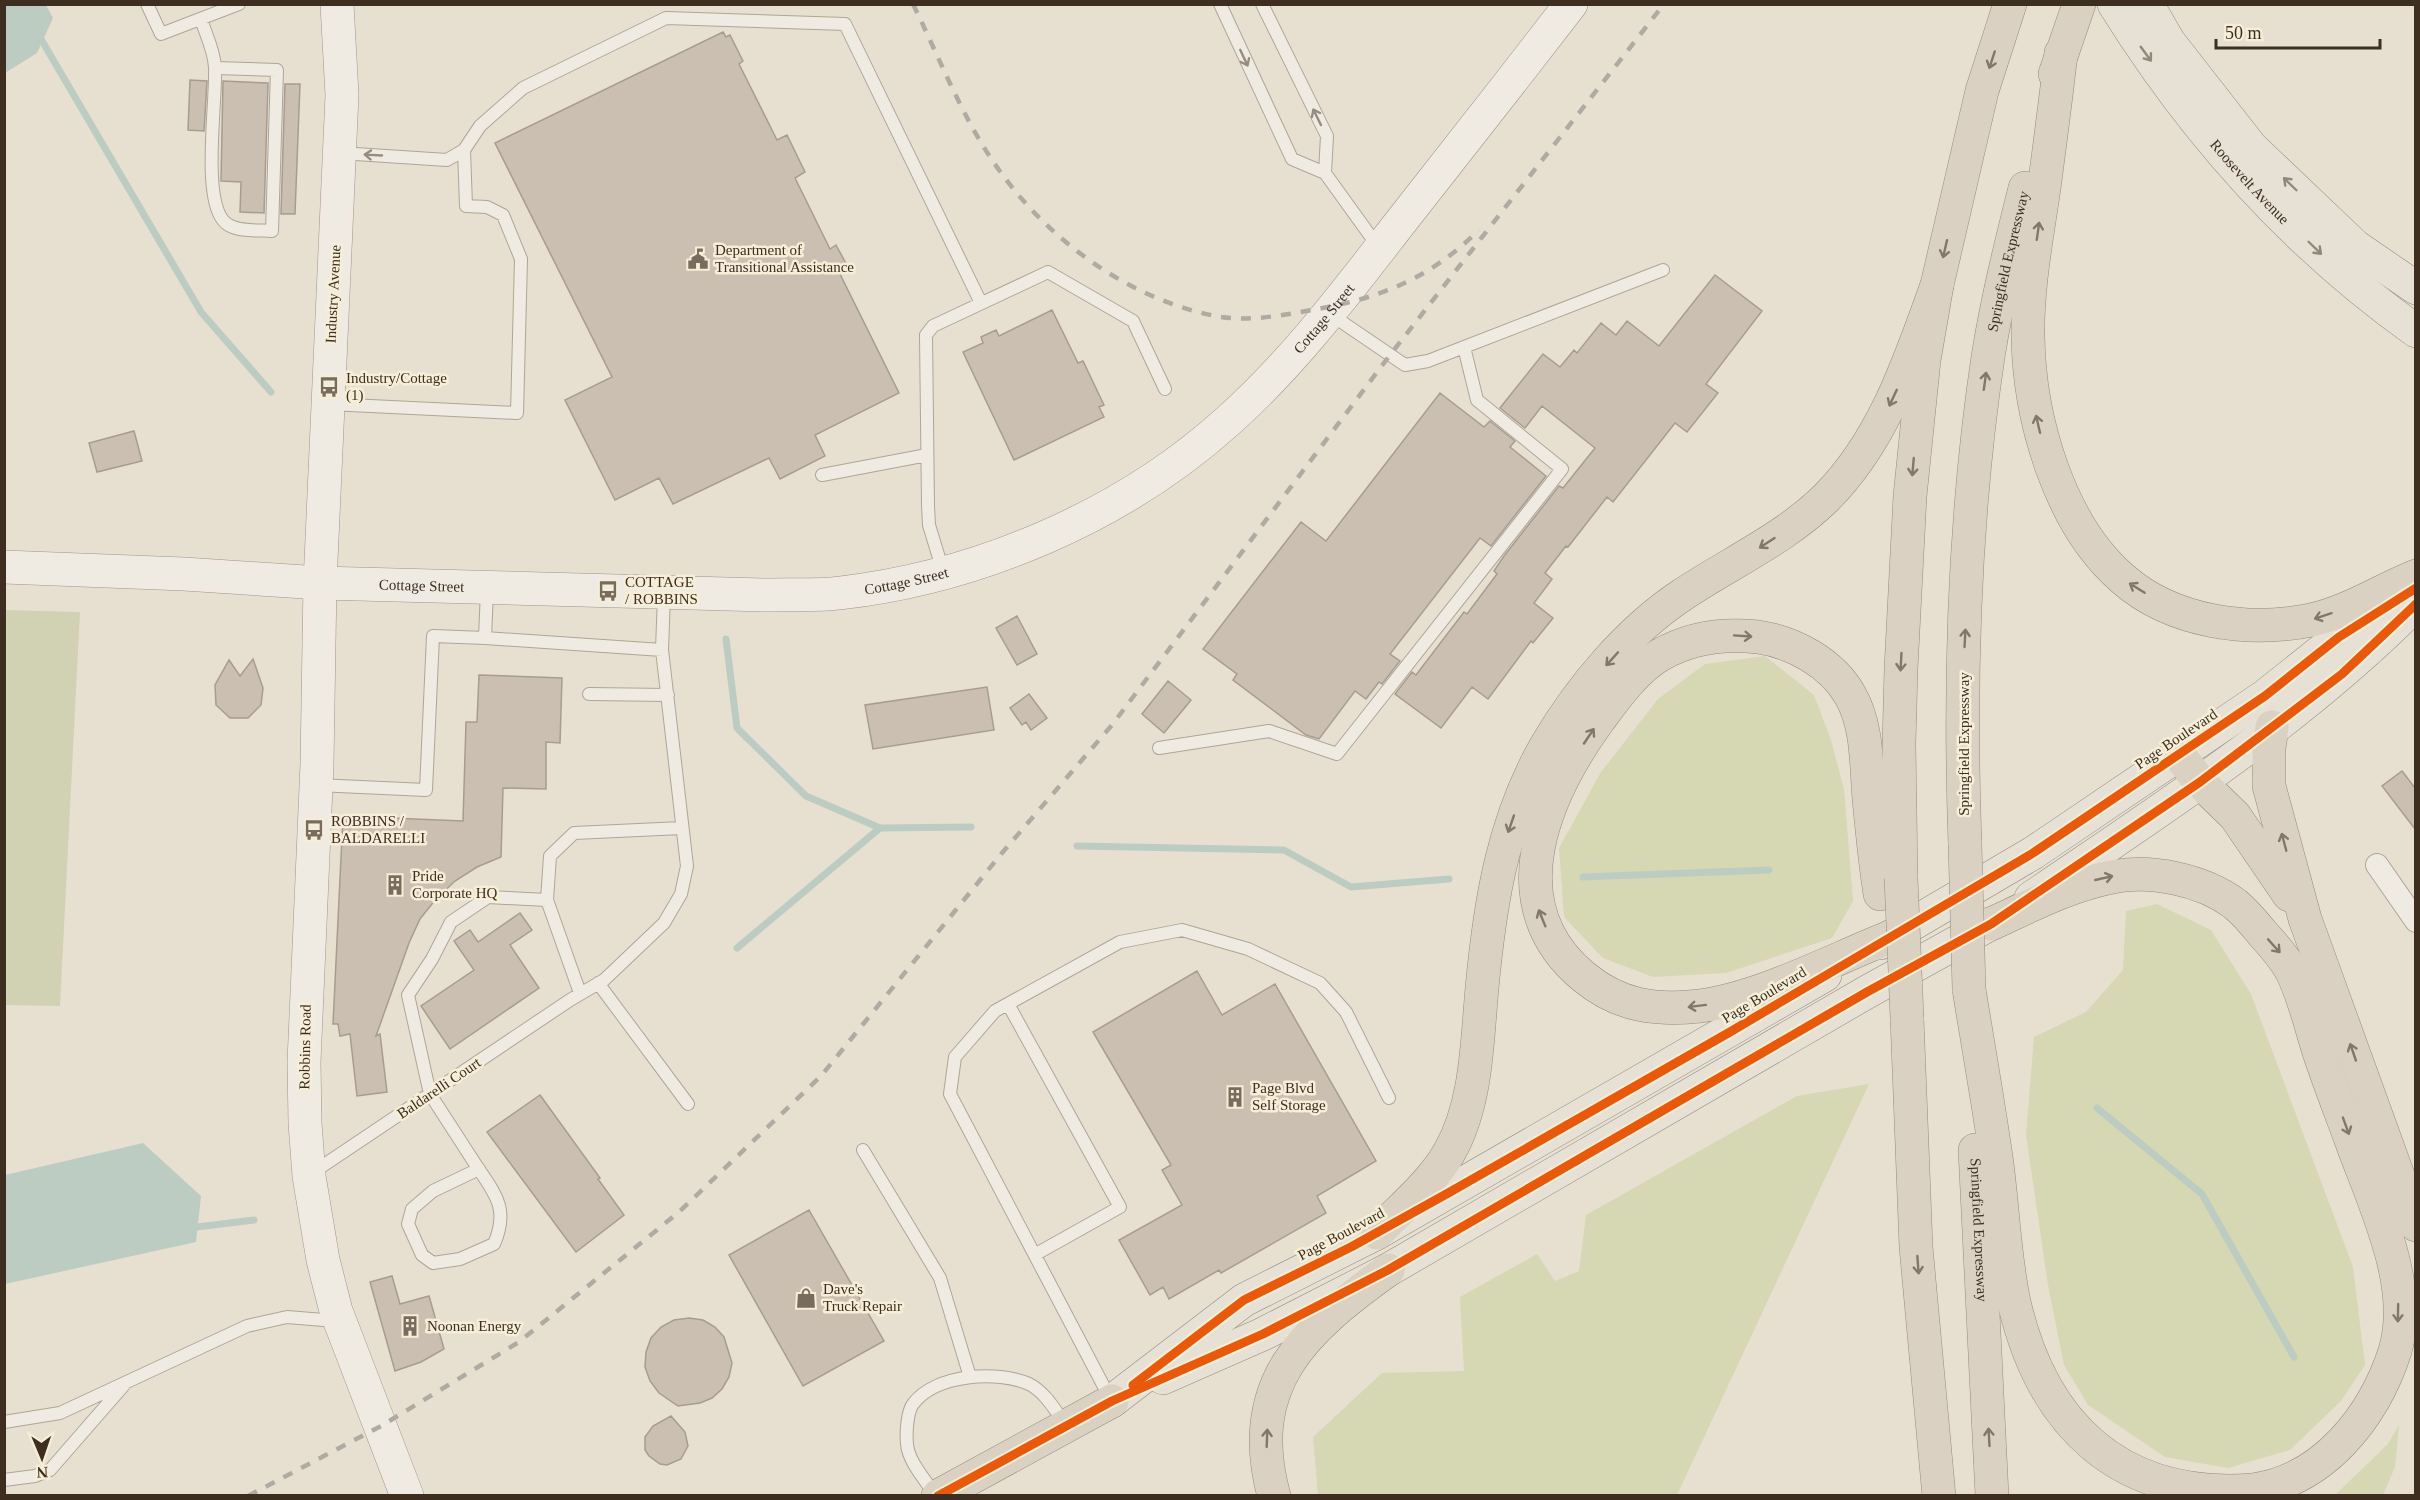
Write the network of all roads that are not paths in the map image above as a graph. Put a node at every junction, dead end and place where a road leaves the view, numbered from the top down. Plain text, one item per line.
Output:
1 (147, 4) edge
2 (239, 4) edge
3 (337, 4) edge
4 (1220, 4) edge
5 (1262, 4) edge
6 (1571, 4) edge
7 (2010, 4) edge
8 (2079, 4) edge
9 (2114, 4) edge
10 (2147, 4) edge
11 (219, 8) edge
12 (201, 19) junction
13 (2061, 53) junction
14 (215, 68) junction
15 (464, 150) junction
16 (340, 153) junction
17 (1325, 173) junction
18 (1380, 249) junction
19 (1663, 270) dead end
20 (1937, 285) junction
21 (2415, 288) edge
22 (981, 303) junction
23 (1329, 314) junction
24 (2415, 331) edge
25 (1464, 347) junction
26 (1165, 389) dead end
27 (328, 404) junction
28 (927, 455) junction
29 (822, 475) dead end
30 (4, 567) edge
31 (944, 572) junction
32 (2415, 576) edge
33 (320, 583) junction
34 (487, 586) junction
35 (2415, 588) edge
36 (664, 593) junction
37 (2415, 604) edge
38 (485, 638) junction
39 (662, 650) junction
40 (590, 694) dead end
41 (668, 694) junction
42 (2272, 727) junction
43 (1159, 748) dead end
44 (2179, 755) junction
45 (2200, 782) junction
46 (316, 785) junction
47 (682, 828) junction
48 (2377, 865) dead end
49 (1890, 886) junction
50 (546, 900) junction
51 (2305, 919) junction
52 (2415, 921) edge
53 (1991, 924) junction
54 (1890, 937) junction
55 (598, 983) junction
56 (1969, 989) junction
57 (575, 997) junction
58 (1008, 1004) junction
59 (430, 1094) junction
60 (1389, 1098) dead end
61 (688, 1104) dead end
62 (863, 1150) dead end
63 (479, 1169) junction
64 (309, 1176) junction
65 (2415, 1225) edge
66 (1377, 1233) junction
67 (1036, 1254) junction
68 (1388, 1270) junction
69 (340, 1322) junction
70 (1923, 1323) junction
71 (970, 1377) junction
72 (127, 1382) junction
73 (1112, 1401) junction
74 (4, 1422) edge
75 (1066, 1425) junction
76 (4, 1480) edge
77 (407, 1496) edge
78 (937, 1496) edge
79 (1274, 1496) edge
80 (1922, 1496) edge
81 (1939, 1496) edge
82 (1992, 1496) edge

1 - 12 lane
2 - 11 lane
3 - 16 main road, Industry Avenue
4 -> 17 lane
17 -> 5 lane
6 - 18 main road, Cottage Street
7 -> 20 highway
8 - 13 highway, Springfield Expressway
9 -> 24 main road, Roosevelt Avenue
21 -> 10 main road, Roosevelt Avenue
11 - 12 lane
12 - 14 lane
32 -> 13 highway
56 -> 13 highway, Springfield Expressway, bridge
14 - 14 lane
15 -> 16 lane
15 - 22 lane
15 - 27 lane
16 - 27 main road, Industry Avenue
17 - 18 lane
18 - 23 main road, Cottage Street
19 - 25 lane
20 -> 49 highway
20 -> 66 highway
22 - 26 lane
22 - 28 lane
23 - 25 lane
23 - 31 main road, Cottage Street
25 - 43 lane
27 - 33 main road, Industry Avenue
28 - 29 lane
28 - 31 lane
30 - 33 main road, Cottage Street
31 - 36 main road, Cottage Street
33 - 34 main road, Cottage Street
33 - 46 main road, Robbins Road
34 - 36 main road, Cottage Street
34 - 38 lane
35 - 44 main road, Page Boulevard
36 - 39 lane, Baldarelli Court
37 - 42 main road, Page Boulevard
38 - 39 lane
38 - 46 lane
39 - 41 lane, Baldarelli Court
40 - 41 lane
41 - 47 lane, Baldarelli Court
42 - 45 main road, Page Boulevard
51 -> 42 highway
44 - 45 highway
44 - 54 main road, Page Boulevard
45 - 51 highway
45 - 53 main road, Page Boulevard
46 - 64 main road, Robbins Road
47 - 50 lane
47 - 55 lane, Baldarelli Court
48 - 52 street
54 -> 49 highway
49 -> 70 highway, bridge
50 - 57 lane
50 - 59 lane
65 -> 51 highway
53 -> 56 highway
53 - 68 main road, Page Boulevard
54 - 66 main road, Page Boulevard
55 - 57 lane, Baldarelli Court
55 - 61 lane
82 -> 56 highway, Springfield Expressway
57 - 59 lane, Baldarelli Court
58 - 60 lane
58 - 67 lane
58 - 67 lane
59 - 63 lane
59 - 64 lane, Baldarelli Court
62 - 71 lane
63 - 63 lane
64 - 69 main road, Robbins Road
66 - 73 main road, Page Boulevard
67 - 73 lane
68 - 73 main road, Page Boulevard
79 -> 68 highway
69 - 72 lane
69 - 77 main road, Robbins Road
70 - 80 highway
70 - 81 highway
71 - 75 lane
71 - 78 lane
72 - 74 lane
72 - 76 lane
73 - 75 highway, Page Boulevard
75 - 78 highway, Page Boulevard

